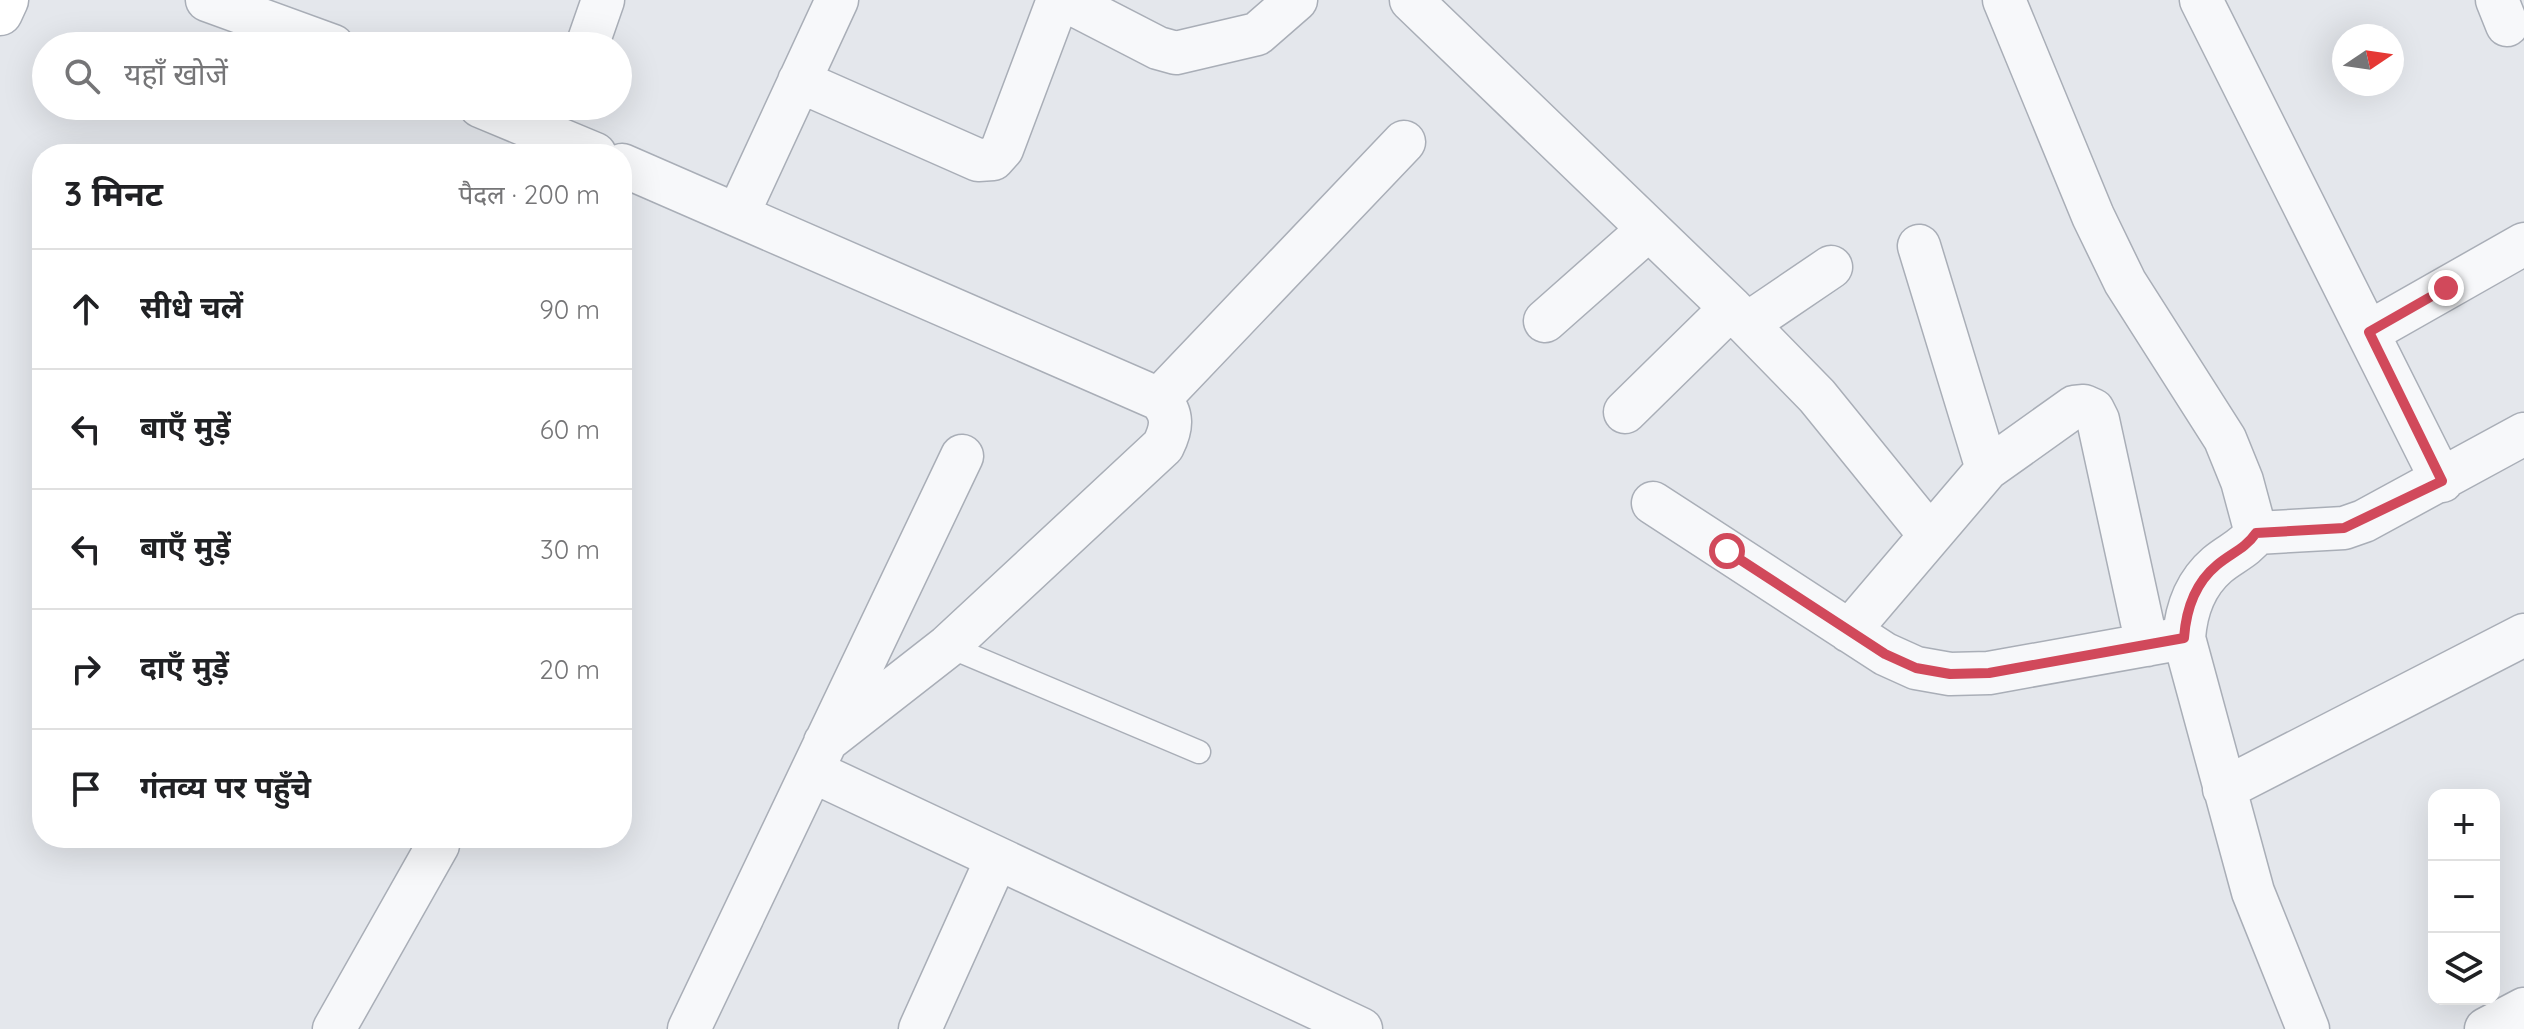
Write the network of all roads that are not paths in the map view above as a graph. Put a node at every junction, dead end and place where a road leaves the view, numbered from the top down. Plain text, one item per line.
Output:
1 (6, 0) edge
2 (207, 0) edge
3 (603, 0) edge
4 (837, 0) edge
5 (1058, 0) edge
6 (1065, 0) edge
7 (1296, 0) edge
8 (1411, 0) edge
9 (2004, 0) edge
10 (2201, 0) edge
11 (0, 13) edge
12 (295, 32) edge
13 (592, 32) edge
14 (799, 81) junction
15 (560, 122) edge
16 (1404, 142) dead end
17 (584, 144) edge
18 (632, 169) edge
19 (738, 214) junction
20 (1649, 229) junction
21 (2524, 244) edge
22 (1919, 246) dead end
23 (1831, 267) dead end
24 (1739, 316) junction
25 (1545, 321) dead end
26 (2369, 332) junction
27 (1159, 399) junction
28 (1625, 412) dead end
29 (2524, 434) edge
30 (962, 456) dead end
31 (1987, 469) junction
32 (2442, 481) junction
33 (1653, 503) dead end
34 (2256, 533) junction
35 (1929, 534) junction
36 (1849, 631) junction
37 (2524, 635) edge
38 (2165, 641) junction
39 (948, 646) junction
40 (1199, 752) dead end
41 (819, 756) junction
42 (2224, 789) junction
43 (436, 848) edge
44 (997, 858) junction
45 (2524, 1009) edge
46 (334, 1029) edge
47 (689, 1029) edge
48 (920, 1029) edge
49 (1361, 1029) edge
50 (2308, 1029) edge
51 (2486, 1029) edge

1 - 11 street
2 - 12 street
3 - 13 street
4 - 14 street
5 - 14 street
6 - 7 street
8 - 20 street
9 - 34 street
10 - 26 street
14 - 19 street
15 - 17 street
16 - 27 street
18 - 19 street
19 - 27 street
20 - 24 street
20 - 25 street
21 - 26 street
22 - 31 street
23 - 24 street
24 - 28 street
24 - 35 street
26 - 32 street
27 - 39 street
29 - 32 street
30 - 41 street
31 - 35 street
31 - 38 street
32 - 34 street
33 - 36 street
34 - 38 street
35 - 36 street
36 - 38 street
37 - 42 street
38 - 42 street
39 - 40 lane
39 - 41 street
41 - 44 street
41 - 47 street
42 - 50 street
43 - 46 street
44 - 48 street
44 - 49 street
45 - 51 street

